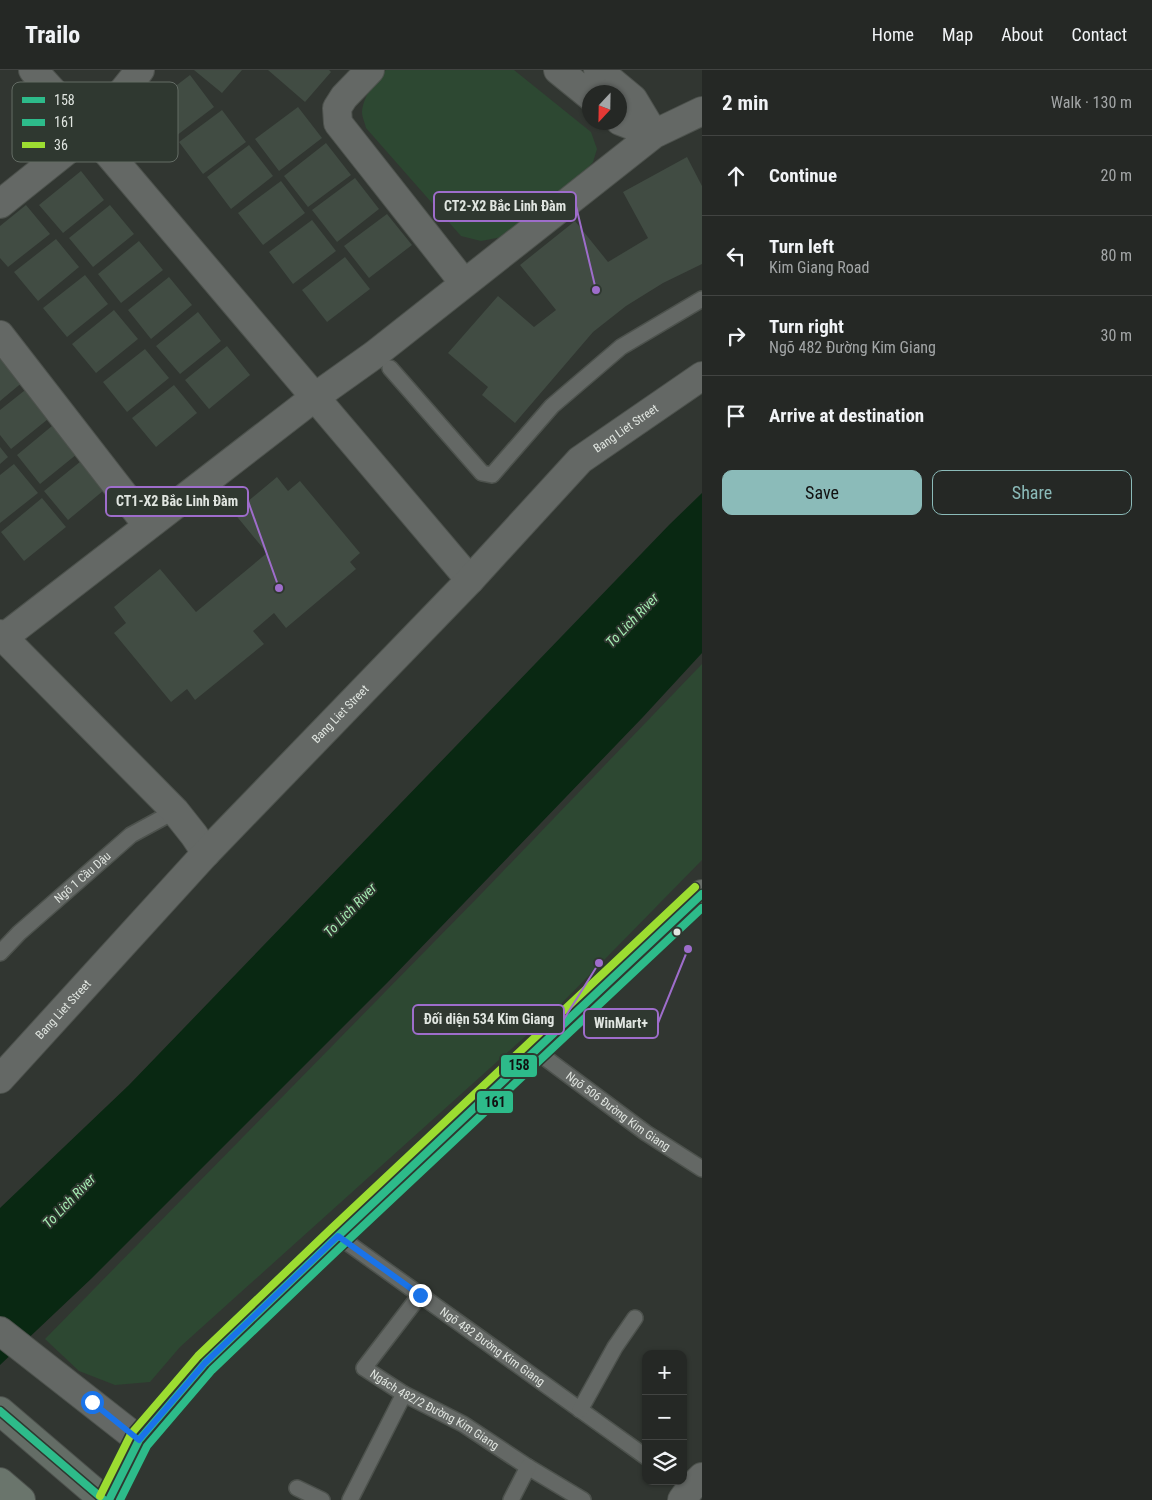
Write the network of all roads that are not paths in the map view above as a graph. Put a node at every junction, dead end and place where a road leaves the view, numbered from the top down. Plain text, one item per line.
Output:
1 (33, 70) edge
2 (140, 70) edge
3 (370, 70) edge
4 (558, 70) edge
5 (598, 70) edge
6 (44, 82) edge
7 (130, 82) edge
8 (582, 90) edge
9 (702, 111) edge
10 (627, 123) edge
11 (654, 134) junction
12 (52, 162) edge
13 (115, 162) edge
14 (0, 204) edge
15 (464, 283) junction
16 (702, 299) edge
17 (0, 334) edge
18 (390, 368) dead end
19 (702, 376) edge
20 (315, 397) junction
21 (148, 526) junction
22 (470, 580) junction
23 (1, 636) edge
24 (174, 811) junction
25 (206, 853) junction
26 (702, 894) edge
27 (0, 953) edge
28 (536, 1051) junction
29 (0, 1079) edge
30 (702, 1169) edge
31 (338, 1236) junction
32 (420, 1295) junction
33 (634, 1318) dead end
34 (0, 1331) edge
35 (404, 1394) junction
36 (580, 1410) junction
37 (9, 1419) edge
38 (139, 1440) junction
39 (642, 1453) edge
40 (528, 1467) junction
41 (0, 1482) edge
42 (297, 1488) dead end
43 (22, 1500) edge
44 (104, 1500) edge
45 (109, 1500) edge
46 (322, 1500) edge
47 (350, 1500) edge
48 (511, 1500) edge
49 (583, 1500) edge

1 - 6 street
2 - 7 street
3 - 15 street
4 - 8 street
5 - 11 street
9 - 11 street
10 - 11 street
11 - 15 street
12 - 14 street
13 - 20 street
15 - 20 street
16 - 18 lane
17 - 21 street
19 - 22 street, Bang Liet Street
20 - 21 street
20 - 22 street
21 - 23 street
22 - 25 street, Bang Liet Street
23 - 24 street
24 - 25 street
24 - 27 lane, Ngõ 1 Cầu Dậu
25 - 29 street, Bang Liet Street
26 - 28 main road
28 - 30 lane, Ngõ 506 Đường Kim Giang
28 - 31 main road
31 - 32 lane, Ngõ 482 Đường Kim Giang
31 - 38 main road
32 - 35 lane, Ngách 482/2 Đường Kim Giang
32 - 36 lane, Ngõ 482 Đường Kim Giang
33 - 36 lane
34 - 38 street
35 - 40 lane, Ngách 482/2 Đường Kim Giang
35 - 47 lane
36 - 39 lane, Ngõ 482 Đường Kim Giang
37 - 44 main road
38 - 45 main road
40 - 48 lane
40 - 49 lane, Ngách 482/2 Đường Kim Giang
41 - 43 highway
42 - 46 lane

